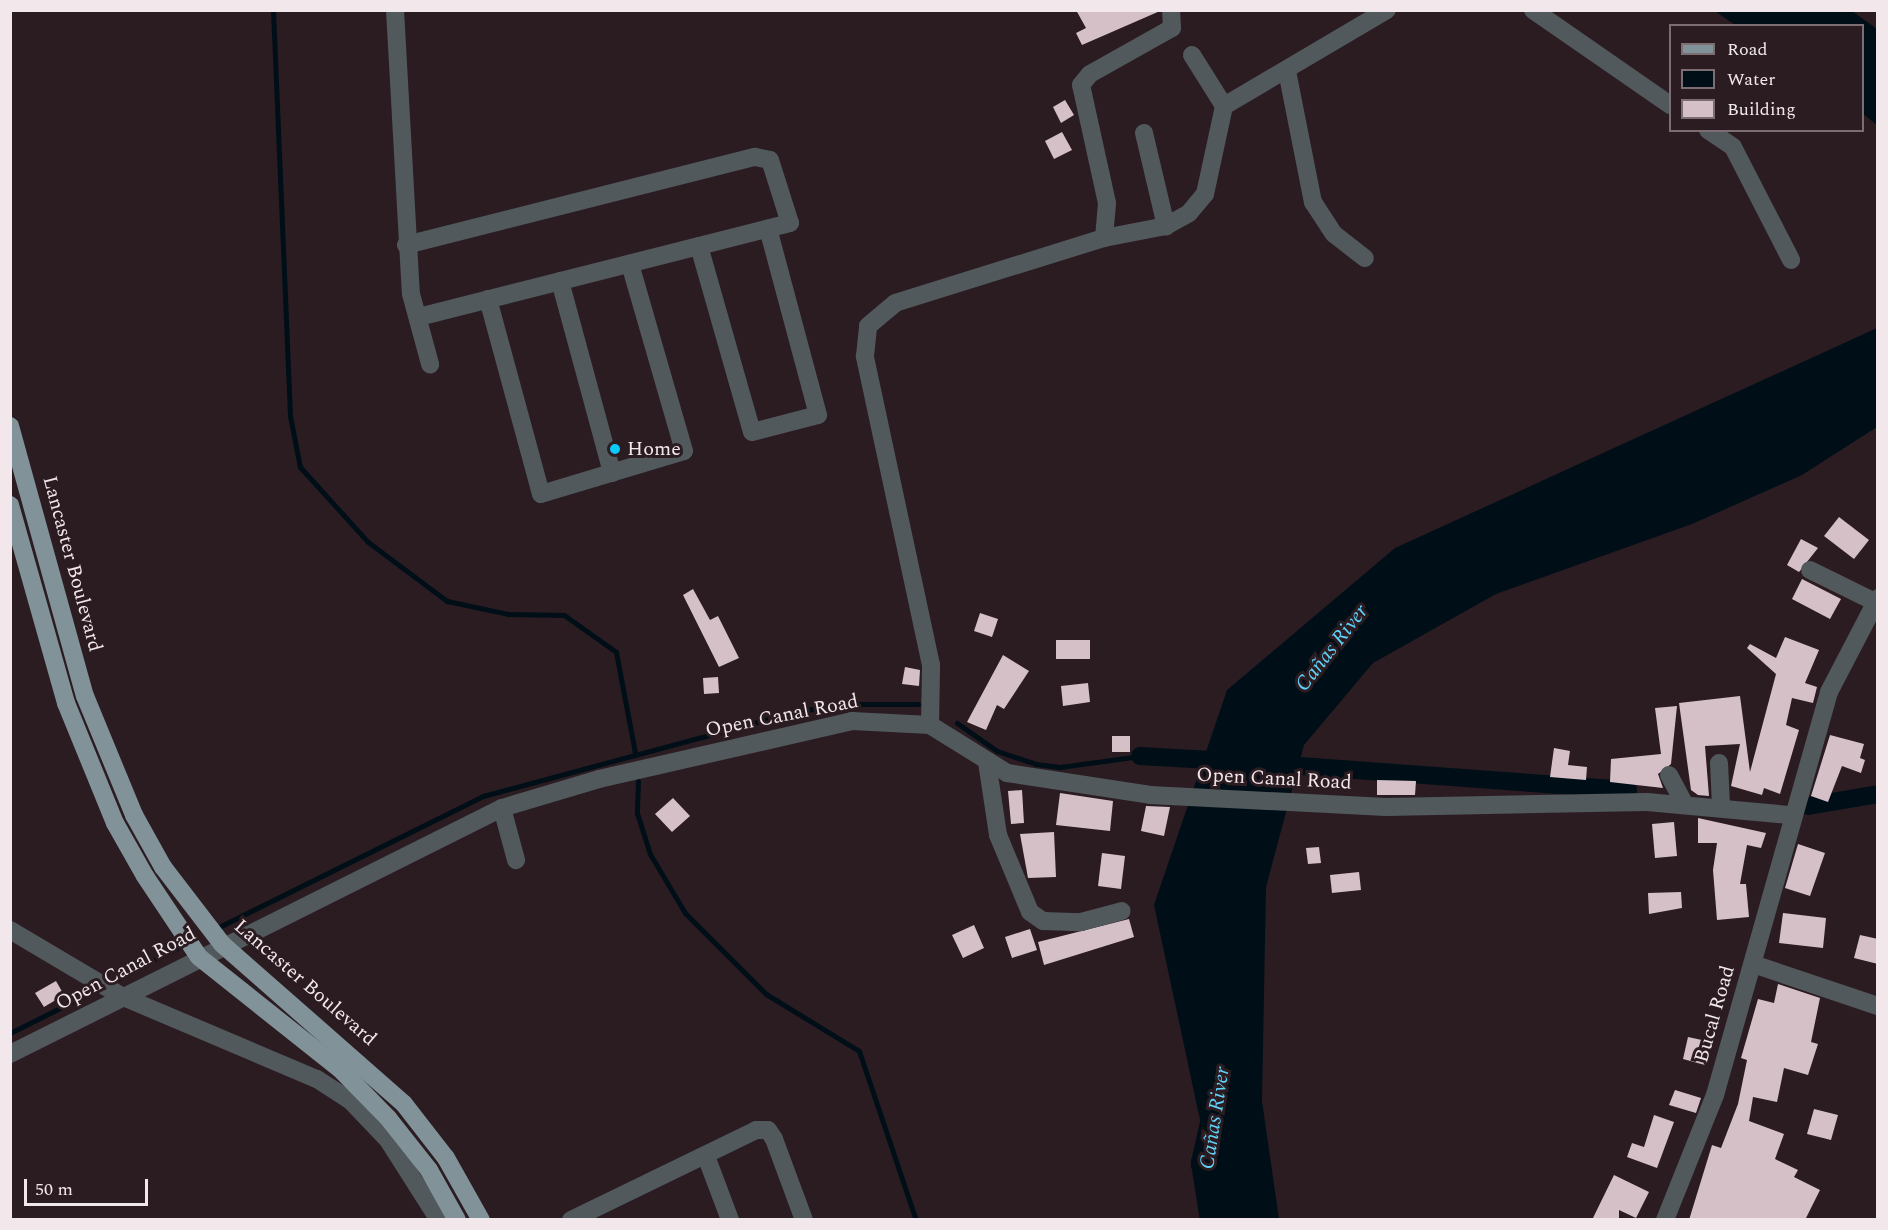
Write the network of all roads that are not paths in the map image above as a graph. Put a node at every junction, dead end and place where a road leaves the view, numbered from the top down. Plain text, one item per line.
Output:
1 (395, 10) edge
2 (1171, 10) edge
3 (1387, 10) edge
4 (1533, 10) edge
5 (1192, 55) dead end
6 (1287, 71) junction
7 (1669, 104) edge
8 (1224, 106) junction
9 (1711, 132) edge
10 (1144, 133) dead end
11 (1166, 226) junction
12 (768, 229) junction
13 (1104, 238) junction
14 (406, 245) junction
15 (699, 246) junction
16 (1365, 258) dead end
17 (1791, 260) dead end
18 (630, 264) junction
19 (560, 281) junction
20 (488, 299) junction
21 (418, 317) junction
22 (430, 364) dead end
23 (10, 426) edge
24 (612, 472) junction
25 (10, 505) edge
26 (1810, 570) dead end
27 (1876, 600) edge
28 (930, 725) junction
29 (987, 762) junction
30 (1719, 763) dead end
31 (1669, 775) dead end
32 (1684, 803) junction
33 (1721, 805) junction
34 (502, 808) junction
35 (1791, 815) junction
36 (516, 860) dead end
37 (1122, 911) dead end
38 (10, 930) edge
39 (222, 944) junction
40 (199, 957) junction
41 (1753, 964) junction
42 (121, 996) junction
43 (1878, 1006) edge
44 (10, 1054) edge
45 (706, 1156) junction
46 (439, 1220) edge
47 (457, 1220) edge
48 (481, 1220) edge
49 (571, 1220) edge
50 (730, 1220) edge
51 (804, 1220) edge
52 (1665, 1220) edge

1 - 14 street
2 - 13 street
3 - 6 street
4 - 7 street
5 - 8 street
6 - 8 street
6 - 16 street
8 - 11 street
9 - 17 street
10 - 11 street
11 - 13 street
12 - 14 street
12 - 15 street
12 - 15 street
13 - 28 street
14 - 21 street
15 - 18 street
18 - 19 street
18 - 24 street
19 - 20 street
19 - 24 street
20 - 21 street
20 - 24 street
21 - 22 street
23 - 39 main road, Lancaster Boulevard
25 - 40 main road
26 - 27 street
27 - 35 street, Bucal Road
28 - 29 street, Open Canal Road
28 - 34 street, Open Canal Road
29 - 32 street, Open Canal Road
29 - 37 street
30 - 33 street
31 - 32 street
32 - 33 street, Open Canal Road
33 - 35 street, Open Canal Road
34 - 36 street
34 - 39 street, Open Canal Road
35 - 41 street, Bucal Road
38 - 42 street
39 - 40 street, Open Canal Road
39 - 48 main road, Lancaster Boulevard
40 - 42 street, Open Canal Road
40 - 47 main road
41 - 43 street
41 - 52 street, Bucal Road
42 - 44 street, Open Canal Road
42 - 46 street
45 - 49 street
45 - 50 street
45 - 51 street

